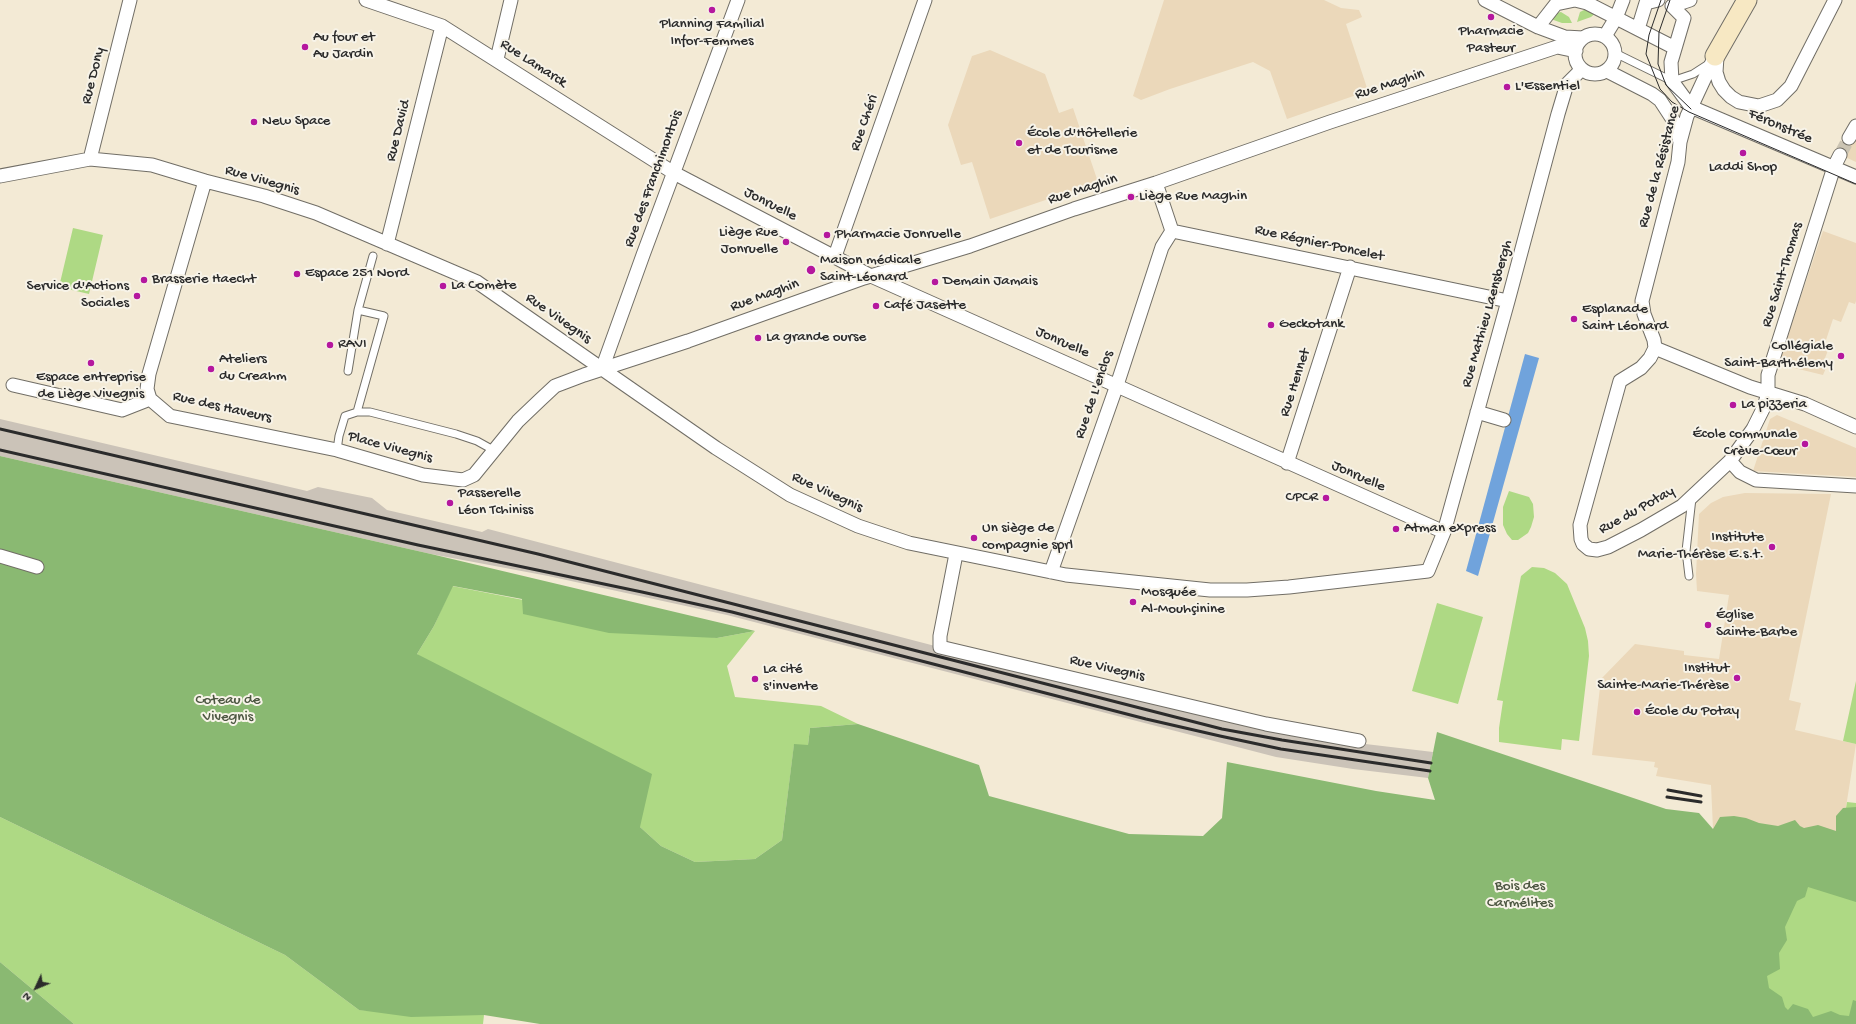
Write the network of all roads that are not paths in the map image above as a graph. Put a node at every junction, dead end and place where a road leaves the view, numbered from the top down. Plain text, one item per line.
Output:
1 (130, 0) edge
2 (366, 0) edge
3 (511, 0) edge
4 (738, 0) edge
5 (925, 0) edge
6 (1485, 0) edge
7 (1623, 0) edge
8 (1658, 0) edge
9 (1690, 0) edge
10 (1747, 0) edge
11 (1836, 0) edge
12 (1616, 18) junction
13 (442, 26) junction
14 (1538, 28) junction
15 (1638, 29) junction
16 (1605, 36) junction
17 (1583, 38) junction
18 (1675, 48) junction
19 (1718, 50) junction
20 (1576, 51) junction
21 (1615, 53) junction
22 (496, 59) junction
23 (1582, 69) junction
24 (1607, 71) junction
25 (1672, 81) junction
26 (1692, 107) junction
27 (1856, 126) edge
28 (1849, 138) tunnel mouth
29 (1680, 142) junction
30 (1840, 155) tunnel mouth
31 (90, 159) junction
32 (1834, 167) junction
33 (674, 172) junction
34 (0, 176) edge
35 (1856, 177) edge
36 (205, 181) junction
37 (1156, 183) junction
38 (1172, 231) junction
39 (387, 244) junction
40 (373, 256) dead end
41 (835, 256) junction
42 (1350, 267) junction
43 (871, 276) junction
44 (1508, 301) junction
45 (358, 310) junction
46 (1655, 348) junction
47 (602, 370) junction
48 (348, 371) dead end
49 (13, 385) dead end
50 (1117, 385) junction
51 (1768, 393) junction
52 (150, 399) junction
53 (357, 412) junction
54 (1477, 412) junction
55 (1504, 420) dead end
56 (1856, 427) edge
57 (337, 450) junction
58 (495, 451) junction
59 (1730, 461) junction
60 (1287, 463) junction
61 (1856, 486) edge
62 (1692, 498) junction
63 (1444, 532) junction
64 (956, 554) junction
65 (0, 556) edge
66 (37, 567) dead end
67 (1428, 571) joint
68 (1051, 572) junction
69 (1689, 576) dead end
70 (1359, 741) dead end

1 - 31 street, Rue Dony
2 - 13 street, Rue Lamarck
3 - 22 street
4 - 33 street, Rue des Franchimontois
5 - 41 street, Rue Chéri
6 - 14 street
7 - 12 street
8 - 15 street
9 - 18 street
10 - 19 street
11 - 19 street
12 - 14 street
12 - 15 street
12 - 16 street
13 - 22 street, Rue Lamarck
13 - 39 street, Rue David
14 - 17 street
15 - 18 street
16 - 17 street
16 - 21 street
17 - 20 street
18 - 25 street
19 - 25 lane
19 - 26 street, Rue de la Résistance
20 - 23 street
20 - 37 street, Rue Maghin
21 - 24 street
21 - 25 lane
22 - 33 street, Rue Lamarck
23 - 24 street
23 - 44 street, Rue Mathieu Laensbergh
24 - 29 street
25 - 26 street
26 - 29 street, Rue de la Résistance
26 - 32 street, Féronstrée
27 - 28 street
29 - 46 street, Rue de la Résistance
30 - 32 street, Rue Saint-Thomas
31 - 34 street, Rue Vivegnis
31 - 36 street, Rue Vivegnis
32 - 35 street, Féronstrée
32 - 51 street, Rue Saint-Thomas
33 - 41 street, Jonruelle
33 - 47 street, Rue des Franchimontois
36 - 39 street, Rue Vivegnis
36 - 52 street
37 - 38 street
37 - 43 street, Rue Maghin
38 - 42 street, Rue Régnier-Poncelet
38 - 50 street, Rue de L'enclos
39 - 47 street, Rue Vivegnis
40 - 45 lane
41 - 43 street, Jonruelle
42 - 44 street, Rue Régnier-Poncelet
42 - 60 street, Rue Hennet
43 - 47 street, Rue Maghin
43 - 50 street, Jonruelle
44 - 54 street, Rue Mathieu Laensbergh
45 - 48 lane
45 - 53 lane
46 - 51 street
46 - 62 street, Rue du Potay
47 - 58 street, Place Vivegnis
47 - 64 street, Rue Vivegnis
49 - 52 street, Rue des Haveurs
50 - 60 street, Jonruelle
50 - 68 street, Rue de L'enclos
51 - 56 street
51 - 59 street, Rue du Potay
52 - 57 street, Rue des Haveurs
53 - 57 lane, Place Vivegnis
53 - 58 lane, Place Vivegnis
54 - 55 street
54 - 63 street, Rue Mathieu Laensbergh
57 - 58 street, Place Vivegnis
59 - 61 street
59 - 62 street, Rue du Potay
60 - 63 street, Jonruelle
62 - 69 lane
63 - 67 street, Rue Mathieu Laensbergh
64 - 68 street, Rue Vivegnis
64 - 70 street, Rue Vivegnis
65 - 66 street
67 - 68 street, Rue Vivegnis

